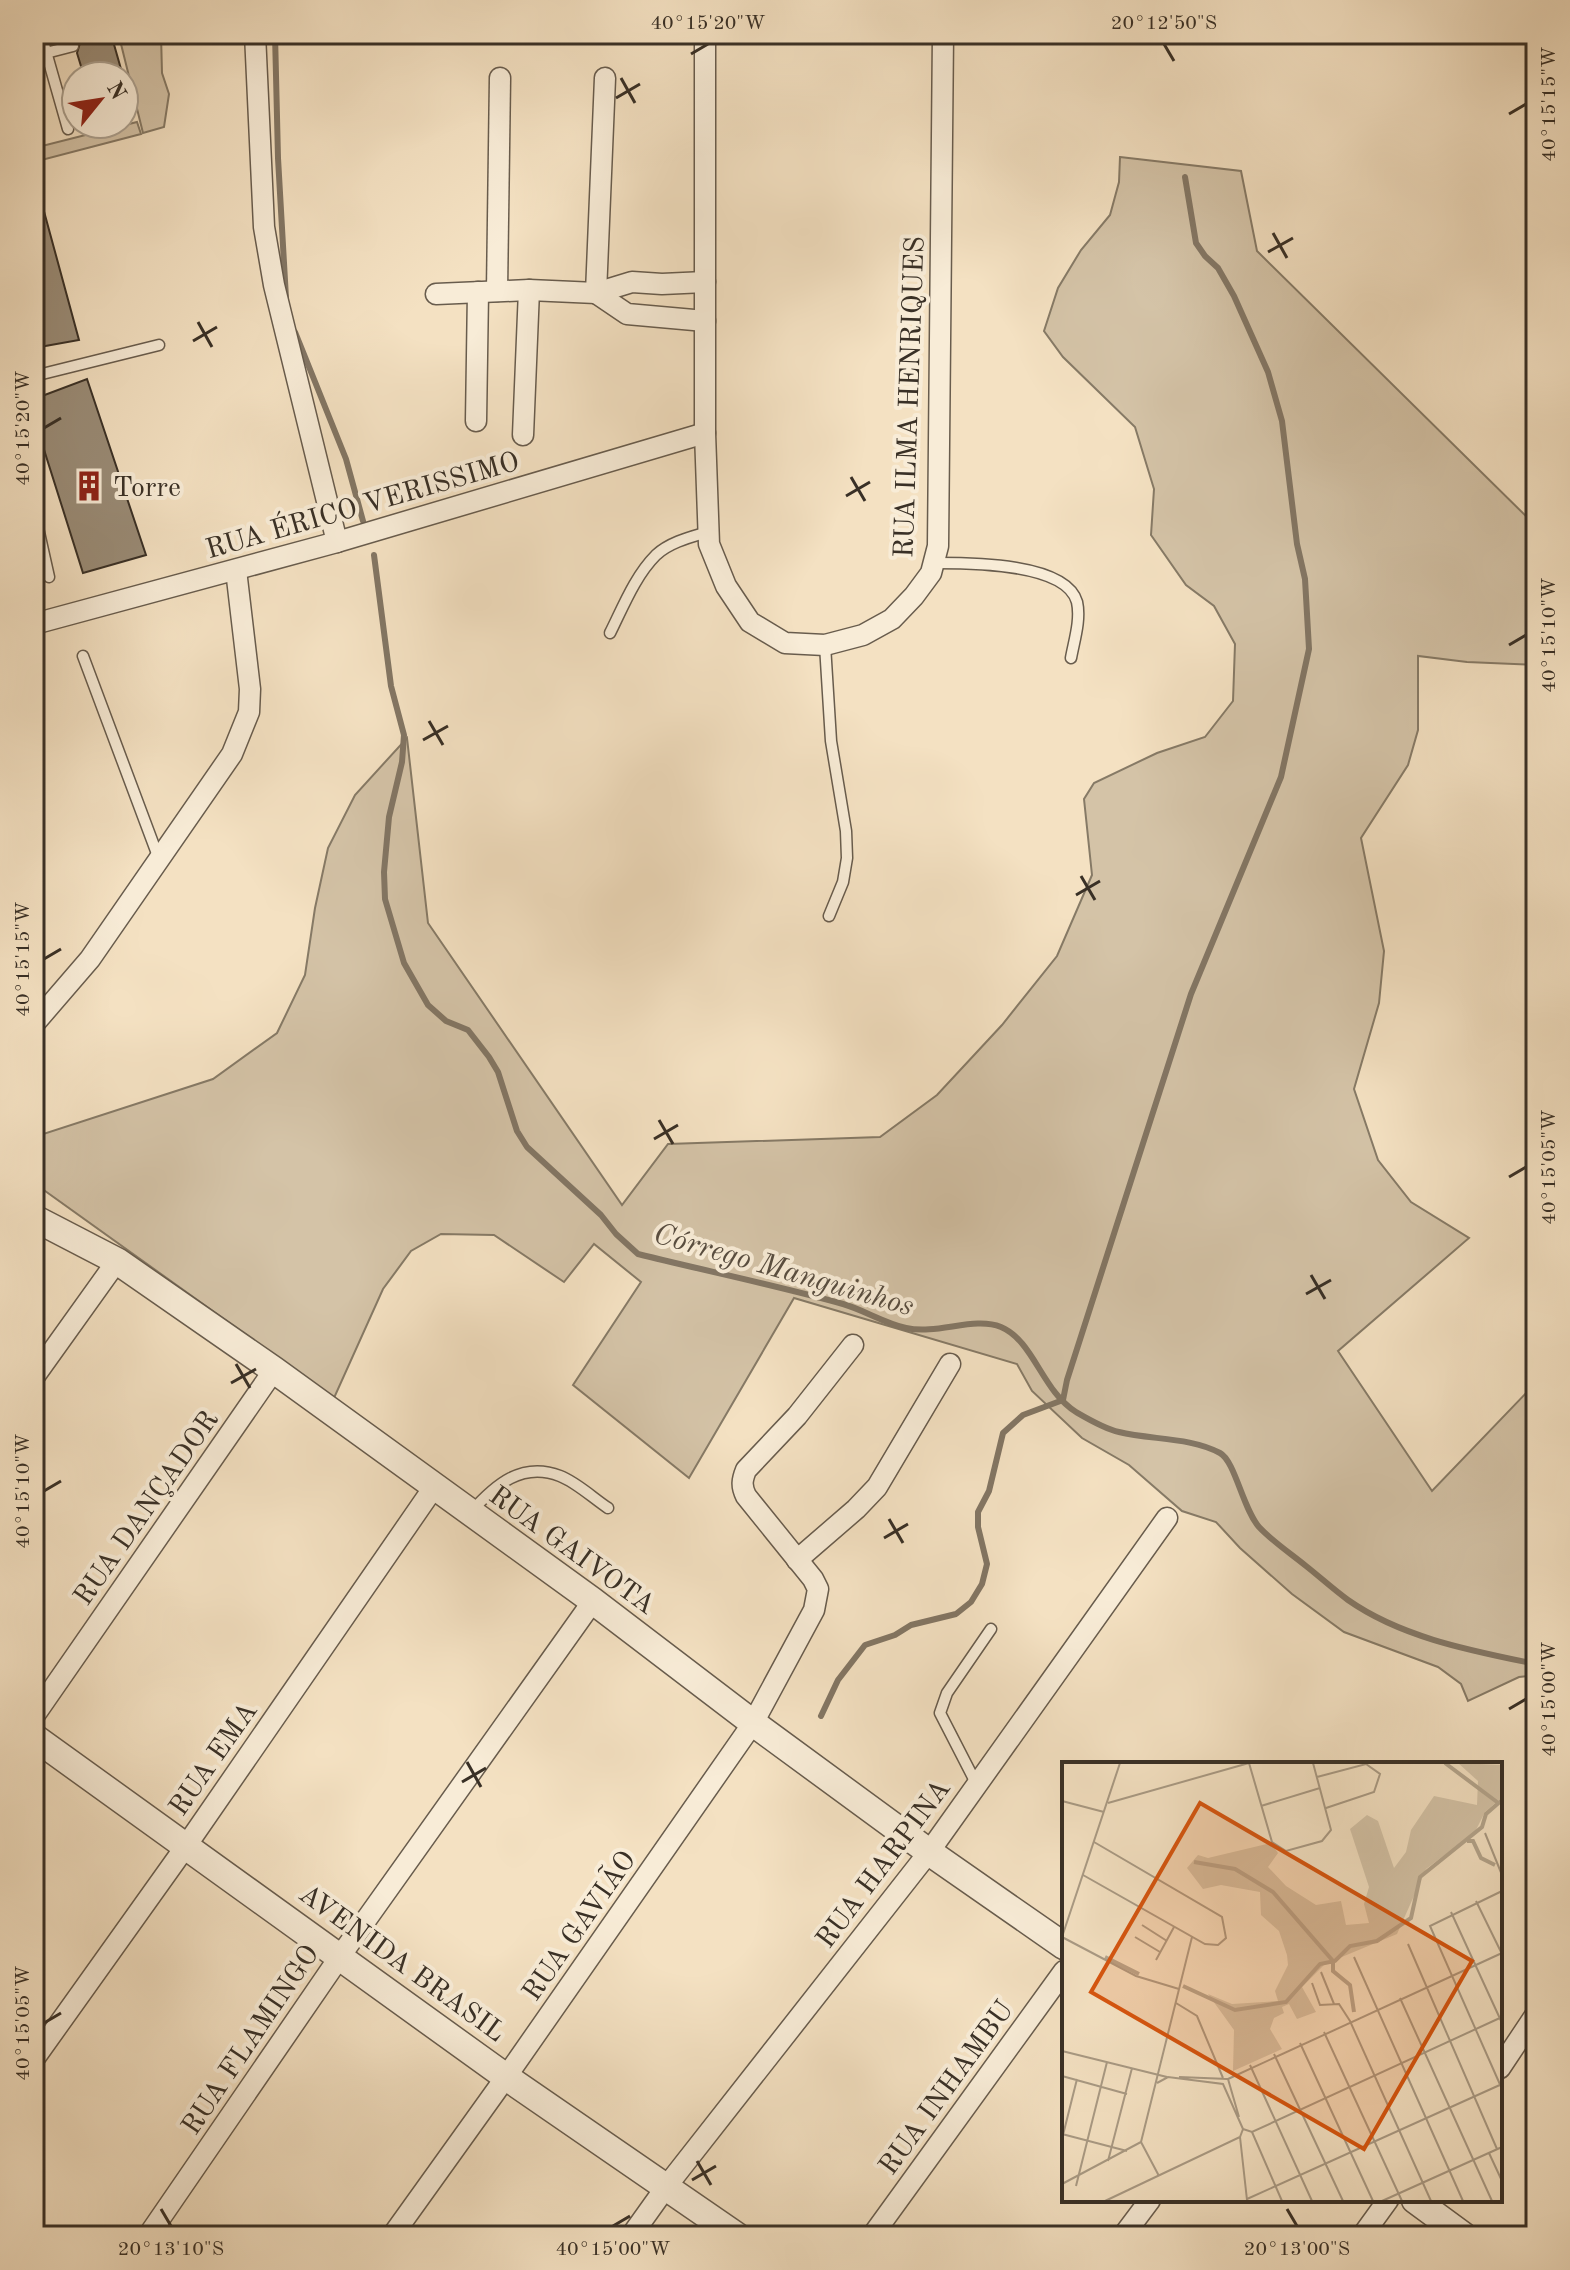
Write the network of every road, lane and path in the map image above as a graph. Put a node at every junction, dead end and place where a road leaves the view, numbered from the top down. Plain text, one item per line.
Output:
1 (41, 34) edge
2 (255, 34) edge
3 (705, 34) edge
4 (943, 34) edge
5 (73, 46) dead end
6 (46, 53) junction
7 (500, 78) dead end
8 (605, 78) dead end
9 (60, 101) edge
10 (705, 282) junction
11 (529, 290) junction
12 (488, 292) junction
13 (596, 293) junction
14 (436, 294) dead end
15 (705, 321) junction
16 (159, 345) dead end
17 (34, 376) edge
18 (476, 421) dead end
19 (705, 433) junction
20 (523, 435) dead end
21 (34, 510) edge
22 (708, 532) junction
23 (342, 541) junction
24 (934, 563) junction
25 (236, 570) junction
26 (49, 577) dead end
27 (34, 624) edge
28 (610, 633) dead end
29 (825, 645) junction
30 (83, 656) dead end
31 (1071, 658) dead end
32 (159, 859) junction
33 (829, 916) dead end
34 (34, 1024) edge
35 (34, 1218) edge
36 (117, 1261) junction
37 (853, 1345) dead end
38 (950, 1364) dead end
39 (274, 1370) junction
40 (34, 1377) edge
41 (434, 1487) junction
42 (608, 1508) dead end
43 (470, 1513) junction
44 (1167, 1518) dead end
45 (797, 1560) junction
46 (593, 1601) junction
47 (991, 1629) dead end
48 (34, 1716) edge
49 (753, 1723) junction
50 (34, 1737) edge
51 (977, 1785) junction
52 (186, 1846) junction
53 (929, 1852) junction
54 (1062, 1945) edge
55 (341, 1955) junction
56 (1062, 1974) edge
57 (1536, 2014) edge
58 (34, 2059) edge
59 (1502, 2065) edge
60 (506, 2077) junction
61 (666, 2187) junction
62 (1148, 2202) edge
63 (1387, 2202) edge
64 (1418, 2202) edge
65 (148, 2236) edge
66 (392, 2236) edge
67 (631, 2236) edge
68 (737, 2236) edge
69 (872, 2236) edge
70 (1123, 2236) edge
71 (1362, 2236) edge
72 (1464, 2236) edge

1 - 6 lane
2 - 23 street
3 - 10 street, RUA ILMA HENRIQUES
4 - 24 street, RUA ILMA HENRIQUES
5 - 6 lane
6 - 9 lane
7 - 12 street
8 - 13 street
10 - 13 street
10 - 15 street, RUA ILMA HENRIQUES
11 - 12 street
11 - 13 street
11 - 20 street
12 - 14 street
12 - 18 street
13 - 15 street
15 - 19 street, RUA ILMA HENRIQUES
16 - 17 lane
19 - 22 street, RUA ILMA HENRIQUES
19 - 23 street, RUA ÉRICO VERISSIMO
21 - 26 lane
22 - 28 lane
22 - 29 street, RUA ILMA HENRIQUES
23 - 25 street, RUA ÉRICO VERISSIMO
24 - 29 street, RUA ILMA HENRIQUES
24 - 31 lane
25 - 27 street, RUA ÉRICO VERISSIMO
25 - 32 street
29 - 33 lane
30 - 32 lane
32 - 34 street
35 - 36 street, RUA GAIVOTA
36 - 39 street, RUA GAIVOTA
36 - 40 street
37 - 45 street, RUA GAVIÃO
38 - 45 street
39 - 41 street, RUA GAIVOTA
39 - 48 street, RUA DANÇADOR
41 - 43 street, RUA GAIVOTA
41 - 52 street, RUA EMA
42 - 43 lane
43 - 46 street, RUA GAIVOTA
44 - 51 street, RUA HARPINA
45 - 49 street, RUA GAVIÃO
46 - 49 street, RUA GAIVOTA
46 - 55 street, RUA FLAMINGO
47 - 51 lane
49 - 53 street, RUA GAIVOTA
49 - 60 street, RUA GAVIÃO
50 - 52 street, AVENIDA BRASIL
51 - 53 street, RUA HARPINA
52 - 55 street, AVENIDA BRASIL
52 - 58 street, RUA EMA
53 - 54 street, RUA GAIVOTA
53 - 61 street, RUA HARPINA
55 - 60 street, AVENIDA BRASIL
55 - 65 street, RUA FLAMINGO
56 - 69 street, RUA INHAMBU
57 - 59 street
60 - 61 street, AVENIDA BRASIL
60 - 66 street, RUA GAVIÃO
61 - 67 street, RUA HARPINA
61 - 68 street, AVENIDA BRASIL
62 - 70 street
63 - 71 street
64 - 72 street

